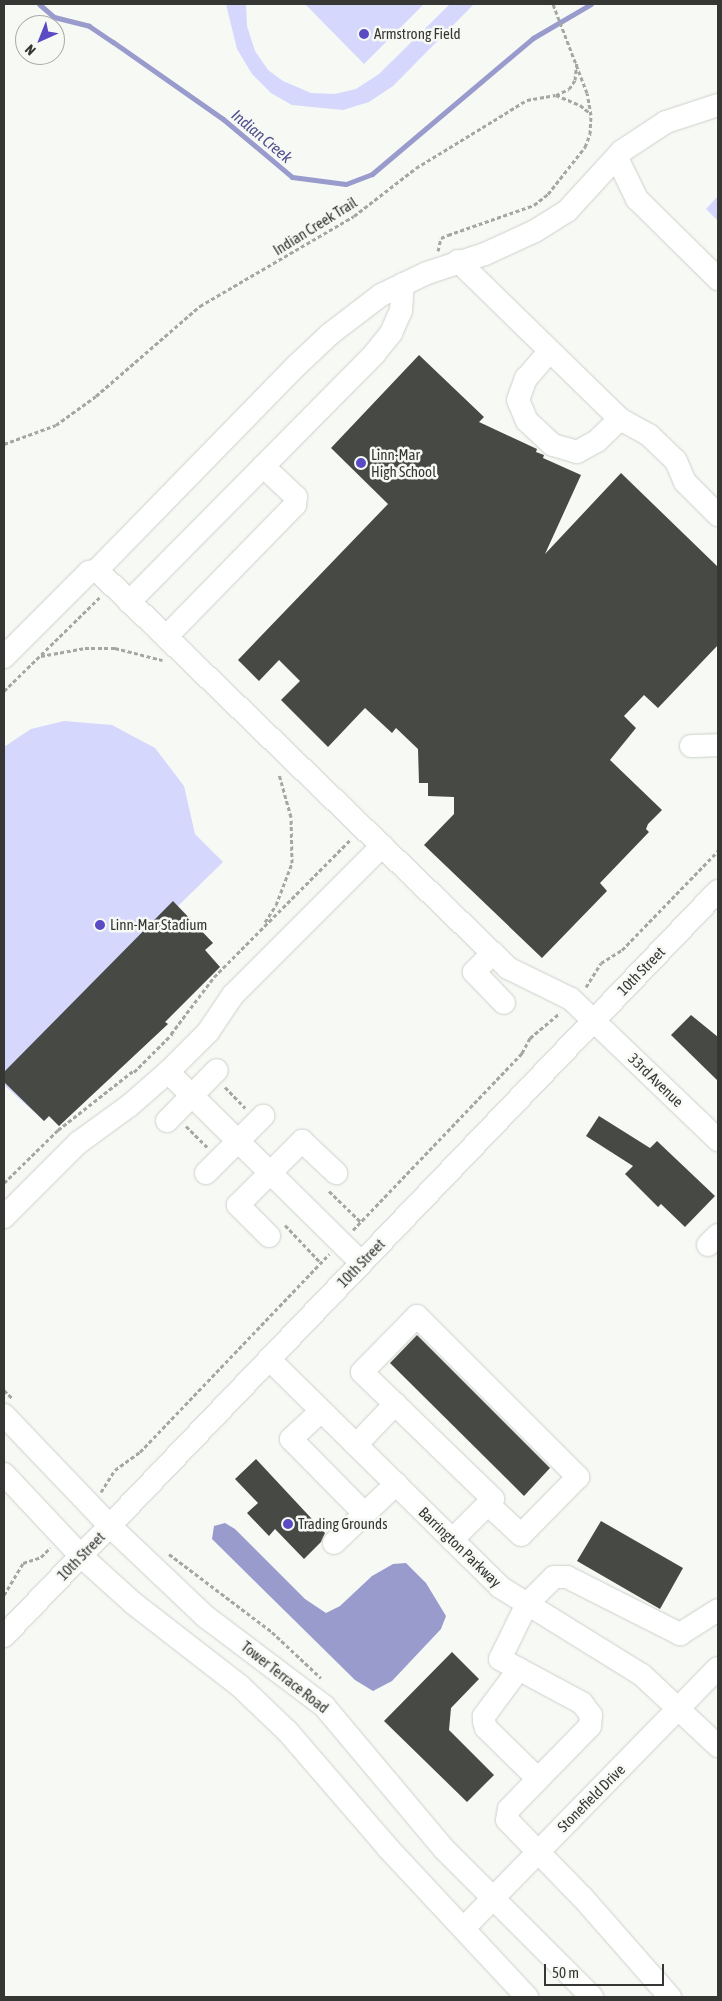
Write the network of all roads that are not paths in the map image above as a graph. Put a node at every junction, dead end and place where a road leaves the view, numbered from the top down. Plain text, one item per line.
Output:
1 (718, 104) edge
2 (617, 158) junction
3 (448, 258) junction
4 (718, 278) edge
5 (403, 284) junction
6 (549, 352) junction
7 (620, 419) junction
8 (263, 466) junction
9 (718, 515) edge
10 (97, 570) junction
11 (129, 602) junction
12 (166, 637) junction
13 (4, 657) edge
14 (718, 745) edge
15 (691, 746) dead end
16 (382, 846) junction
17 (718, 891) edge
18 (493, 953) junction
19 (504, 1002) dead end
20 (594, 1020) junction
21 (168, 1072) junction
22 (218, 1075) road end
23 (192, 1096) junction
24 (257, 1115) road end
25 (174, 1121) road end
26 (718, 1140) edge
27 (238, 1141) junction
28 (270, 1173) junction
29 (336, 1173) dead end
30 (206, 1174) dead end
31 (4, 1216) edge
32 (275, 1228) road end
33 (362, 1262) junction
34 (269, 1359) junction
35 (395, 1404) junction
36 (321, 1411) junction
37 (4, 1415) edge
38 (356, 1445) junction
39 (4, 1474) edge
40 (396, 1484) junction
41 (488, 1504) junction
42 (365, 1514) junction
43 (110, 1526) junction
44 (452, 1540) junction
45 (334, 1543) dead end
46 (81, 1556) junction
47 (527, 1604) junction
48 (718, 1610) edge
49 (4, 1636) edge
50 (718, 1668) edge
51 (519, 1669) junction
52 (680, 1708) junction
53 (718, 1746) edge
54 (538, 1780) junction
55 (538, 1852) junction
56 (494, 1898) junction
57 (464, 1928) junction
58 (527, 1997) edge
59 (592, 1997) edge
60 (670, 1997) edge

1 - 2 street
2 - 3 street
2 - 4 street
3 - 5 street
3 - 6 street
5 - 8 street
5 - 10 street
6 - 7 street
6 - 7 street
7 - 9 street
8 - 11 street
8 - 12 street
10 - 11 street, 33rd Avenue
10 - 13 street
11 - 12 street, 33rd Avenue
12 - 16 street, 33rd Avenue
14 - 15 street
16 - 18 street, 33rd Avenue
16 - 21 street
17 - 20 street, 10th Street
18 - 19 street
18 - 20 street, 33rd Avenue
20 - 26 street, 33rd Avenue
20 - 33 street, 10th Street
21 - 23 street
21 - 31 street
22 - 23 street
23 - 25 street
23 - 27 street
24 - 27 street
27 - 28 street
27 - 30 street
28 - 29 street
28 - 32 street
28 - 33 street
33 - 34 street, 10th Street
34 - 36 street, Barrington Parkway
34 - 43 street, 10th Street
35 - 38 street
35 - 41 street
35 - 41 street
36 - 38 street, Barrington Parkway
36 - 42 street
37 - 43 street, Tower Terrace Road
38 - 40 street, Barrington Parkway
39 - 46 street
40 - 42 street
40 - 44 street, Barrington Parkway
41 - 44 street
42 - 45 street
43 - 46 street, 10th Street
43 - 56 street, Tower Terrace Road
44 - 47 street, Barrington Parkway
46 - 49 street, 10th Street
46 - 57 street
47 - 48 street
47 - 51 street
47 - 52 street, Barrington Parkway
50 - 52 street, Stonefield Drive
51 - 54 street
51 - 54 street
52 - 53 street, Barrington Parkway
52 - 55 street, Stonefield Drive
54 - 55 street
55 - 56 street, Stonefield Drive
55 - 60 street
56 - 57 street, Stonefield Drive
56 - 59 street, Tower Terrace Road
57 - 58 street

